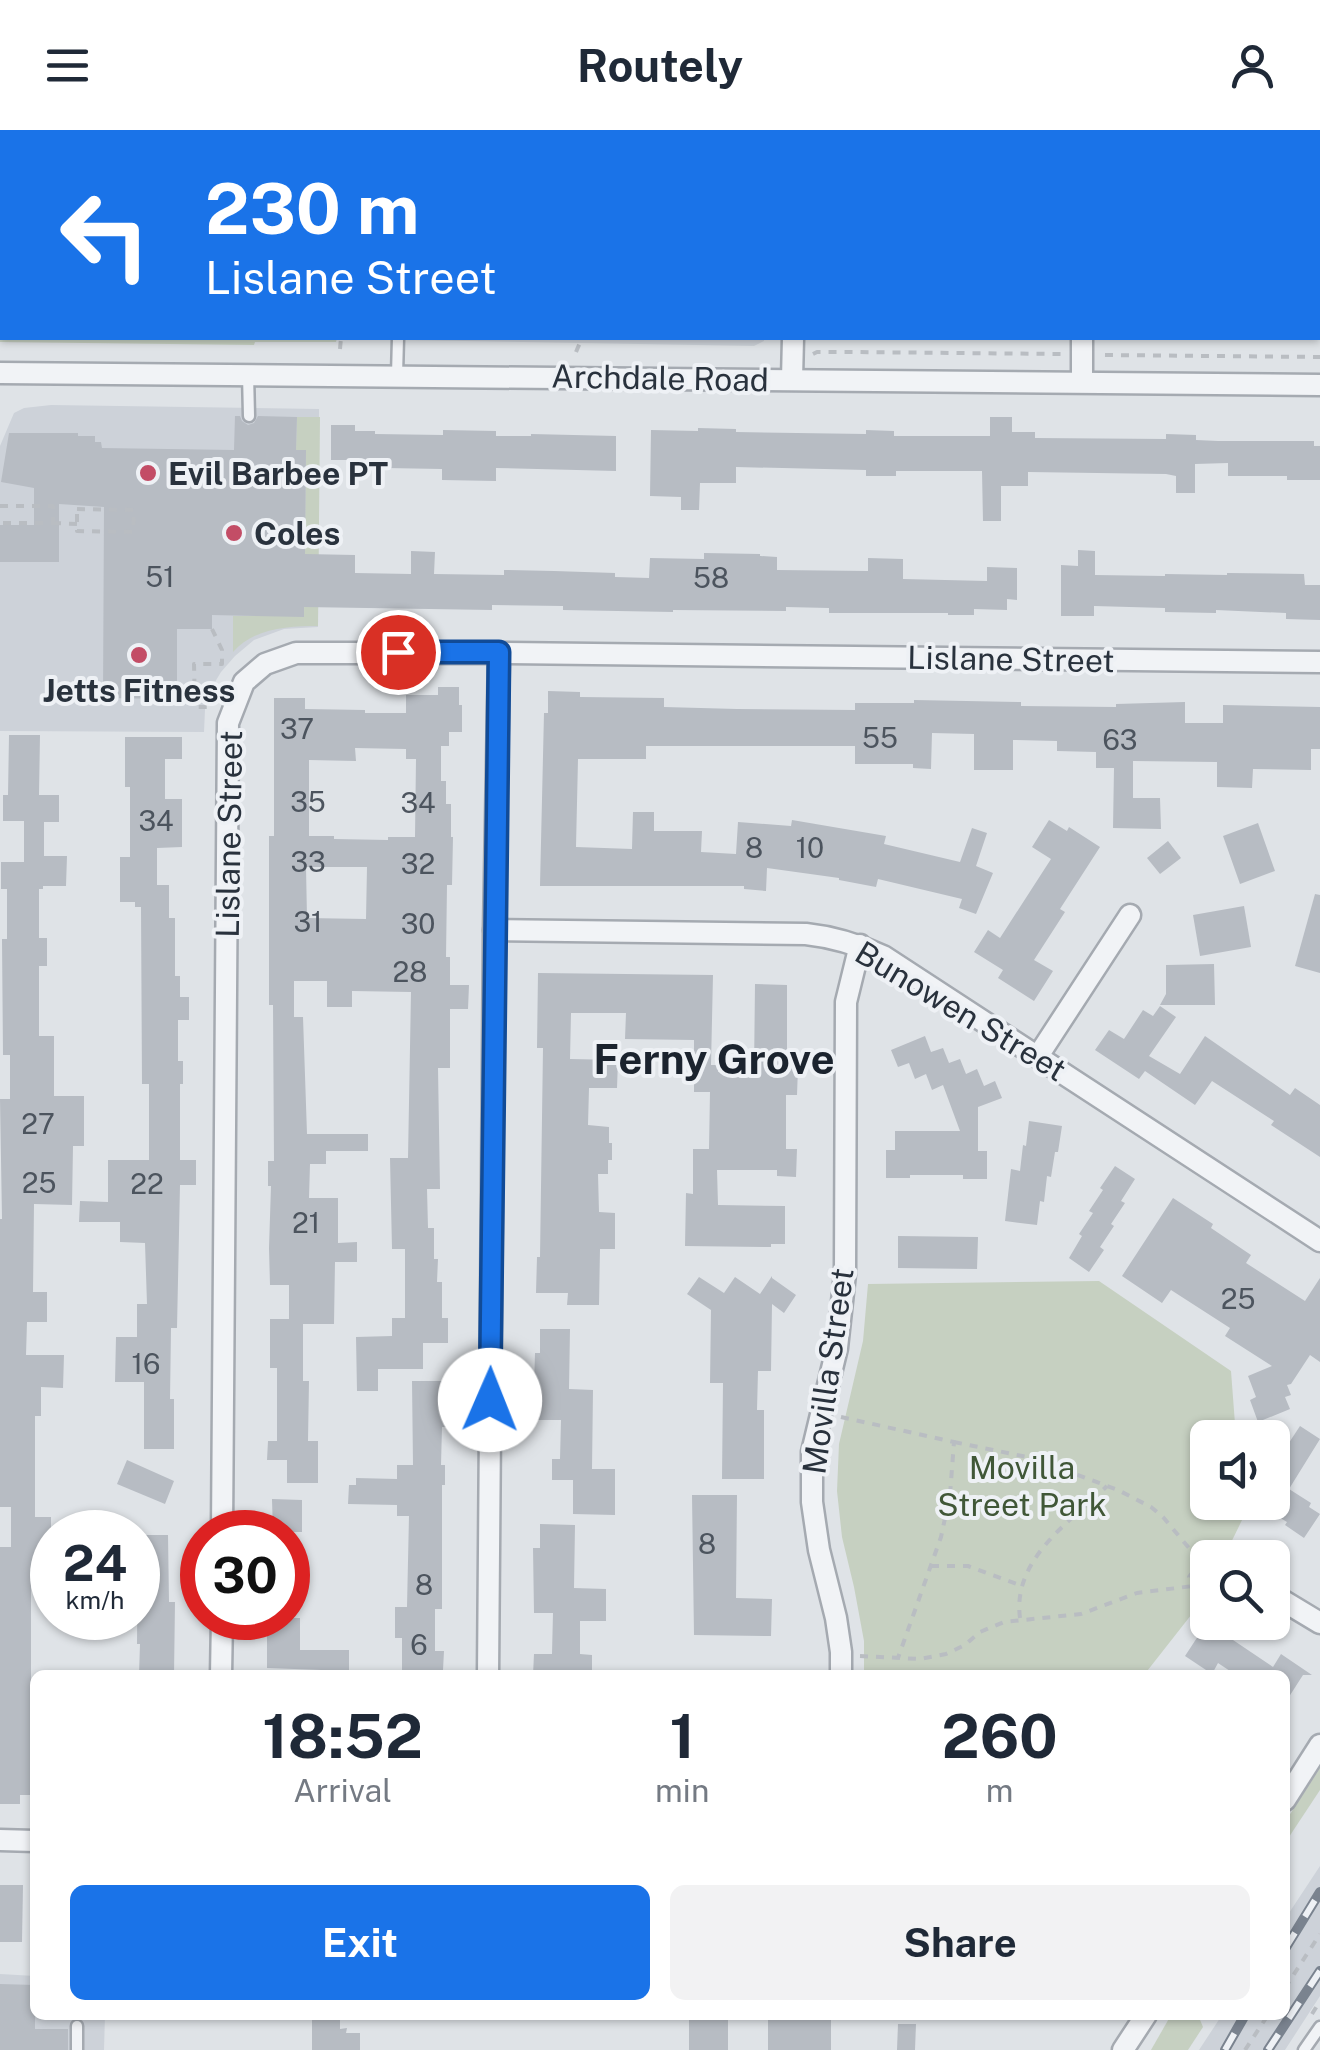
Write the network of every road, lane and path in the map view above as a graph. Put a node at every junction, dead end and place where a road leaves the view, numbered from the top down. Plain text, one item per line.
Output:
1 (341, 340) edge
2 (398, 340) edge
3 (581, 340) edge
4 (793, 340) edge
5 (1082, 340) edge
6 (340, 349) dead end
7 (576, 352) dead end
8 (1067, 354) dead end
9 (1096, 355) dead end
10 (808, 356) dead end
11 (1320, 357) edge
12 (0, 373) edge
13 (248, 374) junction
14 (397, 375) junction
15 (792, 379) junction
16 (1082, 382) junction
17 (1320, 385) edge
18 (249, 416) dead end
19 (0, 506) edge
20 (142, 520) dead end
21 (133, 522) junction
22 (53, 523) junction
23 (2, 524) edge
24 (77, 524) junction
25 (212, 629) dead end
26 (499, 652) junction
27 (1320, 662) edge
28 (213, 707) dead end
29 (1130, 915) dead end
30 (494, 930) junction
31 (860, 945) junction
32 (1038, 1056) junction
33 (1320, 1241) edge
34 (840, 1416) dead end
35 (954, 1442) junction
36 (1107, 1486) junction
37 (222, 1510) edge
38 (1190, 1550) edge
39 (931, 1566) junction
40 (1022, 1586) junction
41 (1190, 1586) edge
42 (1290, 1605) edge
43 (1020, 1620) junction
44 (1320, 1623) edge
45 (222, 1640) edge
46 (860, 1656) dead end
47 (898, 1658) junction
48 (222, 1670) edge
49 (488, 1670) edge
50 (841, 1670) edge
51 (1320, 1746) edge
52 (1290, 1792) edge
53 (0, 1840) edge
54 (30, 1841) edge
55 (1320, 1934) edge
56 (1290, 1980) edge
57 (1143, 2020) edge
58 (1265, 2020) edge
59 (77, 2026) dead end
60 (1320, 2026) edge
61 (77, 2050) edge
62 (1124, 2050) edge
63 (1245, 2050) edge
64 (1304, 2050) edge

1 - 6 path
2 - 14 lane
3 - 7 path
4 - 15 street
5 - 16 street
8 - 10 path
9 - 11 path
12 - 13 street, Archdale Road
13 - 14 street, Archdale Road
13 - 18 lane
14 - 15 street, Archdale Road
15 - 16 street, Archdale Road
16 - 17 street, Archdale Road
19 - 22 path
20 - 21 path
21 - 24 path
21 - 24 path
22 - 23 path
22 - 24 path
25 - 28 path
26 - 27 street, Lislane Street
26 - 30 street
26 - 37 street, Lislane Street
29 - 32 street
30 - 31 street, Bunowen Street
30 - 49 street
31 - 32 street, Bunowen Street
31 - 50 street, Movilla Street
32 - 33 street, Bunowen Street
34 - 35 path
35 - 36 path
35 - 39 path
36 - 38 path
36 - 40 path
39 - 40 path
39 - 47 path
40 - 43 path
41 - 43 path
42 - 44 street
43 - 47 path
45 - 48 street
46 - 47 path
51 - 52 street
53 - 54 street
55 - 56 path
57 - 62 street
58 - 63 path
59 - 61 lane
60 - 64 lane

